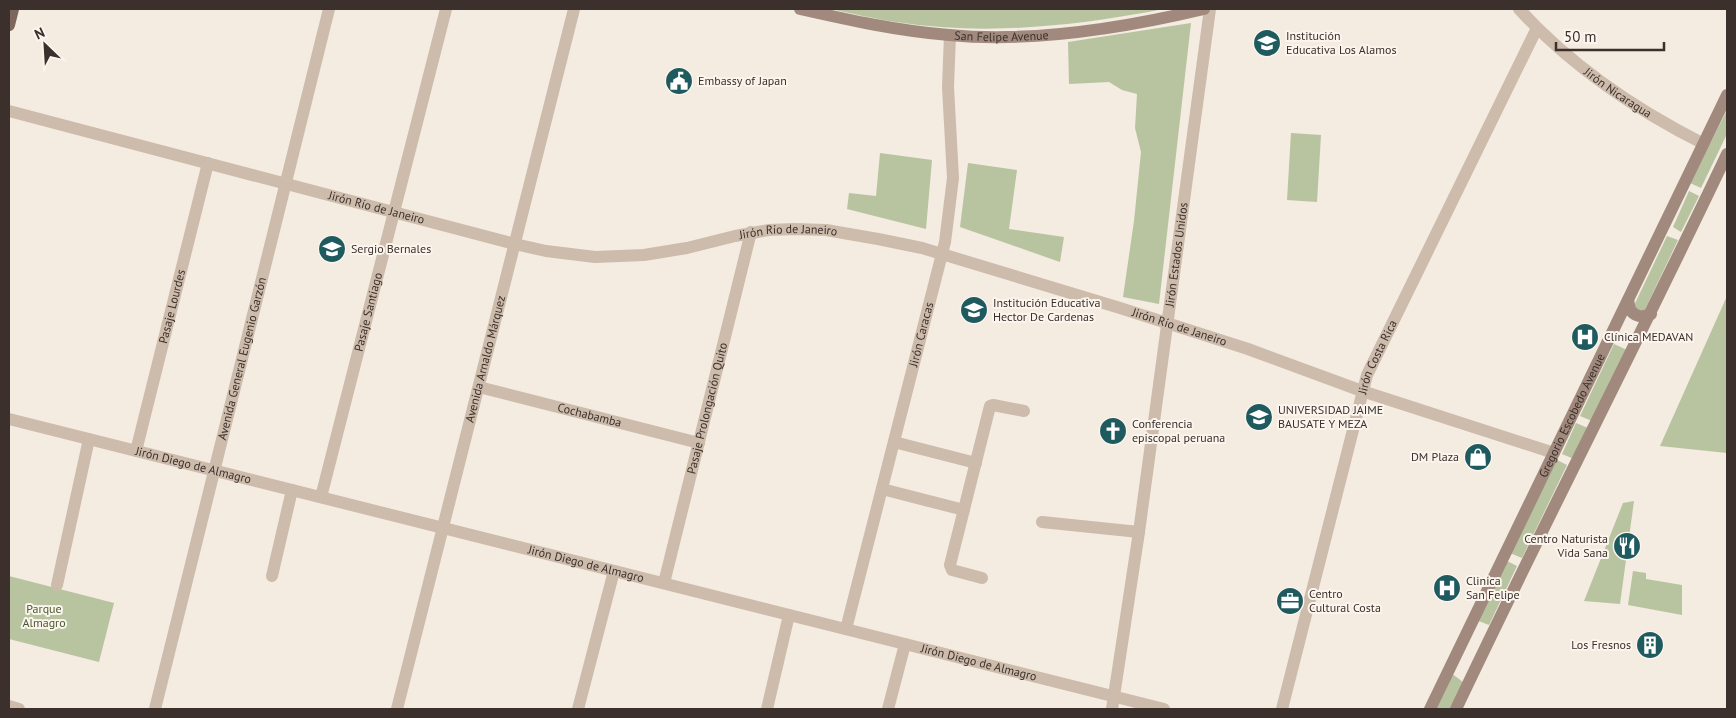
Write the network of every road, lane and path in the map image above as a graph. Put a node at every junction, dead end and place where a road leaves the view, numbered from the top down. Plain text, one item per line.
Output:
1 (13, 9) edge
2 (329, 9) edge
3 (446, 9) edge
4 (574, 9) edge
5 (800, 9) edge
6 (1204, 9) edge
7 (1210, 9) edge
8 (1519, 9) edge
9 (9, 25) edge
10 (1537, 28) junction
11 (950, 35) junction
12 (1727, 95) edge
13 (9, 112) edge
14 (1704, 144) junction
15 (1727, 154) edge
16 (208, 163) junction
17 (286, 183) junction
18 (394, 212) junction
19 (751, 232) junction
20 (515, 244) junction
21 (941, 254) junction
22 (1628, 300) junction
23 (1651, 314) junction
24 (1167, 323) junction
25 (1617, 323) junction
26 (1640, 333) junction
27 (478, 387) junction
28 (1362, 390) junction
29 (1024, 411) dead end
30 (9, 419) edge
31 (90, 439) junction
32 (894, 442) junction
33 (699, 443) junction
34 (136, 451) junction
35 (1554, 453) junction
36 (976, 463) junction
37 (214, 470) junction
38 (882, 489) junction
39 (292, 490) junction
40 (321, 497) junction
41 (964, 510) junction
42 (1042, 522) dead end
43 (443, 528) junction
44 (1139, 532) junction
45 (614, 571) junction
46 (272, 576) dead end
47 (982, 578) dead end
48 (664, 584) junction
49 (57, 585) dead end
50 (789, 615) junction
51 (846, 629) junction
52 (905, 644) junction
53 (1462, 645) junction
54 (1482, 655) junction
55 (1114, 703) edge
56 (9, 706) edge
57 (19, 709) edge
58 (155, 709) edge
59 (397, 709) edge
60 (578, 709) edge
61 (767, 709) edge
62 (888, 709) edge
63 (1164, 709) edge
64 (1282, 709) edge
65 (1430, 709) edge
66 (1456, 709) edge

1 - 9 main road
2 - 17 street, Avenida General Eugenio Garzón
3 - 18 street, Pasaje Santiago
4 - 20 street, Avenida Arnaldo Márquez
5 - 11 street, San Felipe Avenue
6 - 11 street, San Felipe Avenue
7 - 24 street, Jirón Estados Unidos
8 - 10 street, Jirón Nicaragua
10 - 14 street, Jirón Nicaragua
10 - 28 street, Jirón Costa Rica
11 - 21 street, Jirón Caracas
12 - 14 street, Gregorio Escobedo Avenue
13 - 16 street, Jirón Río de Janeiro
14 - 22 street, Gregorio Escobedo Avenue
15 - 23 street, Gregorio Escobedo Avenue
16 - 17 street, Jirón Río de Janeiro
16 - 34 street, Pasaje Lourdes
17 - 18 street, Jirón Río de Janeiro
17 - 37 street, Avenida General Eugenio Garzón
18 - 20 street, Jirón Río de Janeiro
18 - 40 street, Pasaje Santiago
19 - 20 street, Jirón Río de Janeiro
19 - 21 street, Jirón Río de Janeiro
19 - 33 street, Pasaje Prolongación Quito
20 - 27 street, Avenida Arnaldo Márquez
21 - 24 street, Jirón Río de Janeiro
21 - 32 street, Jirón Caracas
22 - 23 street
22 - 25 street, Gregorio Escobedo Avenue
23 - 26 street, Gregorio Escobedo Avenue
24 - 28 street, Jirón Río de Janeiro
24 - 44 street, Jirón Estados Unidos
25 - 26 street
25 - 35 street, Gregorio Escobedo Avenue
26 - 54 street, Gregorio Escobedo Avenue
27 - 33 street, Cochabamba
27 - 43 street, Avenida Arnaldo Márquez
28 - 35 street, Jirón Río de Janeiro
28 - 64 street, Jirón Costa Rica
29 - 36 street
30 - 31 street, Jirón Diego de Almagro
31 - 34 street, Jirón Diego de Almagro
31 - 49 street
32 - 36 street
32 - 38 street, Jirón Caracas
33 - 48 street, Pasaje Prolongación Quito
34 - 37 street, Jirón Diego de Almagro
35 - 53 street, Gregorio Escobedo Avenue
36 - 41 street
37 - 39 street, Jirón Diego de Almagro
37 - 58 street, Avenida General Eugenio Garzón
38 - 41 street
38 - 51 street, Jirón Caracas
39 - 40 street, Jirón Diego de Almagro
39 - 46 street
40 - 43 street, Jirón Diego de Almagro
41 - 47 street
42 - 44 street
43 - 45 street, Jirón Diego de Almagro
43 - 59 street, Avenida Arnaldo Márquez
44 - 55 street, Jirón Estados Unidos
45 - 48 street, Jirón Diego de Almagro
45 - 60 street
48 - 50 street, Jirón Diego de Almagro
50 - 51 street, Jirón Diego de Almagro
50 - 61 street
51 - 52 street, Jirón Diego de Almagro
52 - 55 street, Jirón Diego de Almagro
52 - 62 street
53 - 54 street
53 - 65 street, Gregorio Escobedo Avenue
54 - 66 street, Gregorio Escobedo Avenue
55 - 63 street, Jirón Diego de Almagro
56 - 57 street

